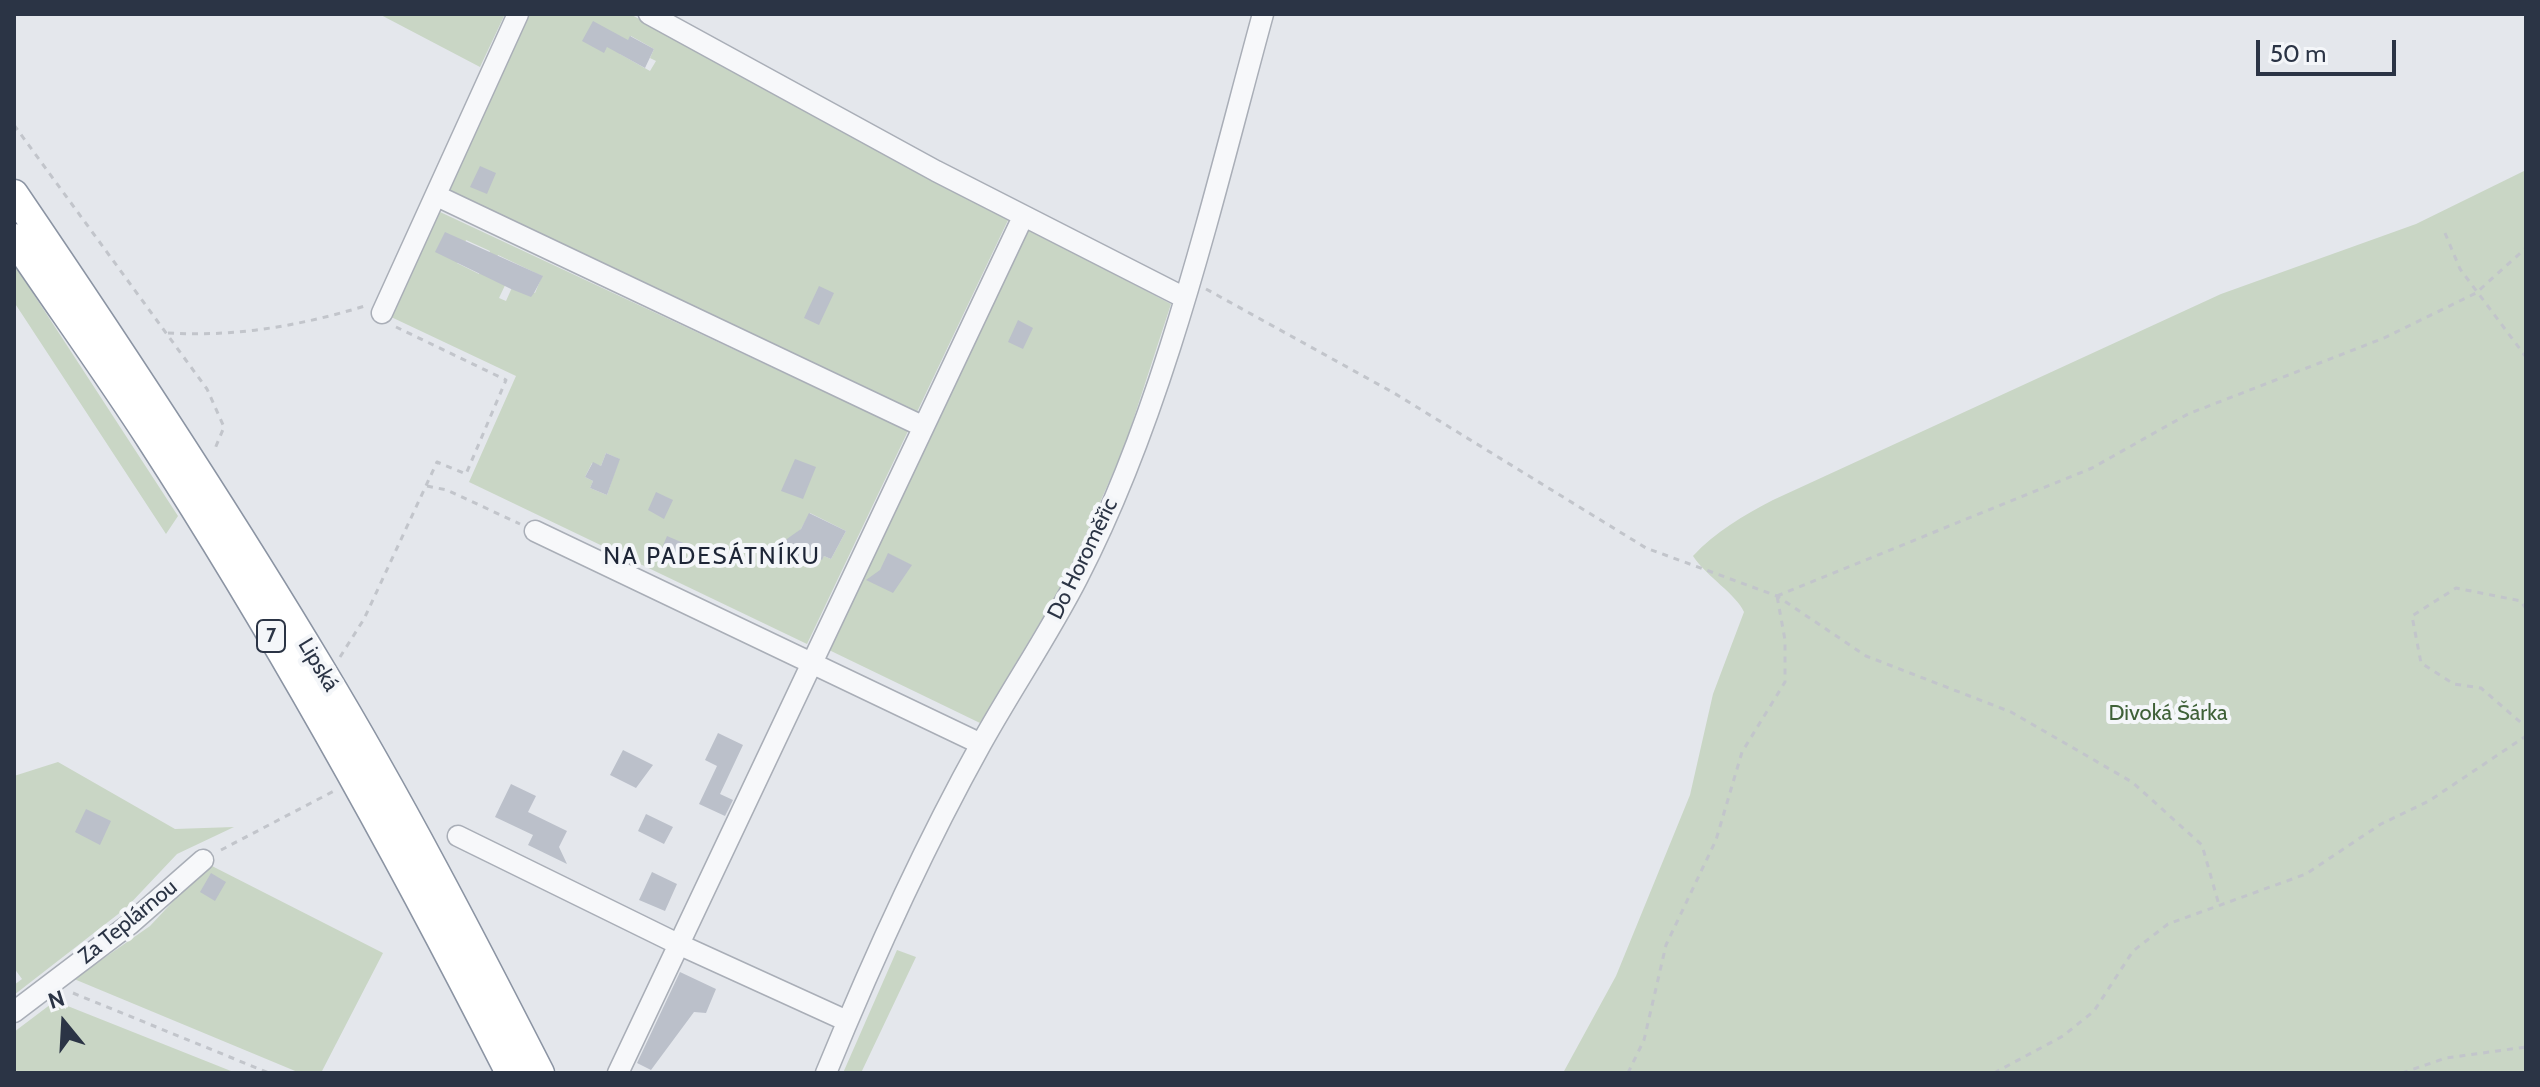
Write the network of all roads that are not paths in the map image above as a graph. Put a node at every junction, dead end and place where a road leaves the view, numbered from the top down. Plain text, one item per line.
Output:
1 (518, 14) edge
2 (649, 14) edge
3 (1263, 14) edge
4 (14, 194) edge
5 (437, 196) junction
6 (1023, 217) junction
7 (14, 238) edge
8 (1186, 289) junction
9 (382, 313) road end
10 (922, 426) junction
11 (535, 531) road end
12 (811, 663) junction
13 (981, 744) junction
14 (458, 836) dead end
15 (203, 860) road end
16 (678, 944) junction
17 (14, 1012) edge
18 (847, 1021) junction
19 (510, 1073) edge
20 (540, 1073) edge
21 (618, 1073) edge
22 (826, 1073) edge

1 - 5 street
2 - 6 street
3 - 8 street, Do Horoměřic
4 - 20 highway, Lipská / 7
5 - 9 street
5 - 10 street
6 - 8 street
6 - 10 street
7 - 19 highway, Lipská / 7
8 - 13 street, Do Horoměřic
10 - 12 street
11 - 12 street
12 - 13 street
12 - 16 street
13 - 18 street, Do Horoměřic
14 - 16 street
15 - 17 street, Za Teplárnou
16 - 18 street
16 - 21 street
18 - 22 street, Do Horoměřic

